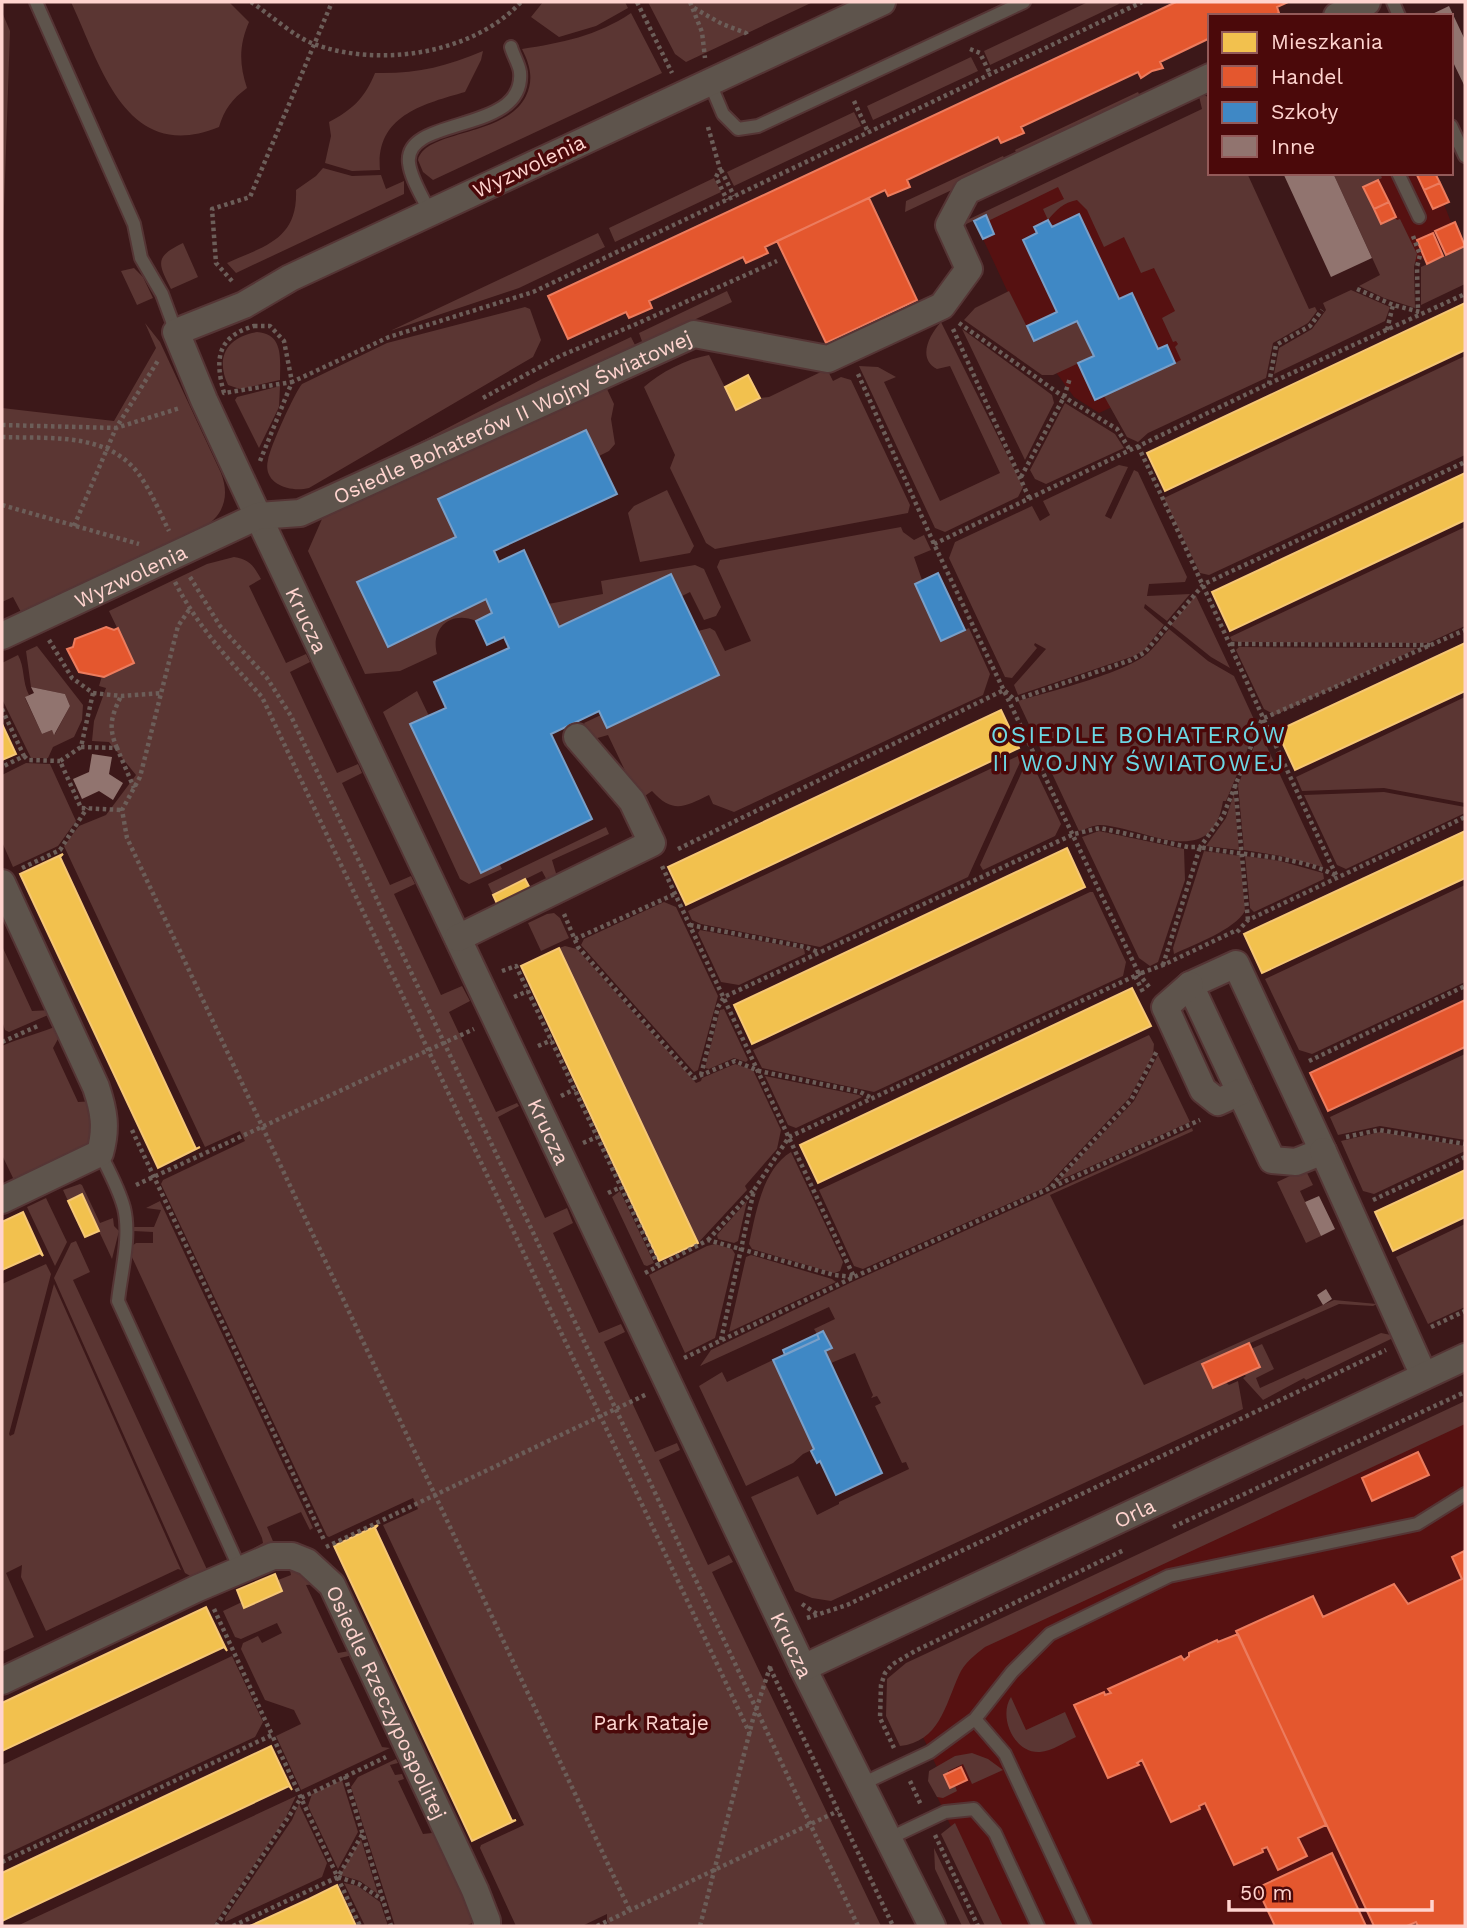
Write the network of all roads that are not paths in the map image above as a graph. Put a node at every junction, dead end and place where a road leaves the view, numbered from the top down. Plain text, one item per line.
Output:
1 (36, 2) edge
2 (882, 2) edge
3 (1024, 2) edge
4 (1367, 2) edge
5 (1341, 14) edge
6 (511, 47) dead end
7 (703, 76) junction
8 (1208, 78) edge
9 (1453, 130) edge
10 (1465, 156) edge
11 (1399, 175) edge
12 (430, 213) junction
13 (1419, 218) road end
14 (176, 332) junction
15 (257, 516) junction
16 (2, 636) edge
17 (577, 737) dead end
18 (7, 878) edge
19 (458, 938) junction
20 (1190, 985) junction
21 (1229, 1097) junction
22 (1330, 1145) junction
23 (100, 1153) junction
24 (2, 1200) edge
25 (1465, 1357) edge
26 (1424, 1377) junction
27 (1465, 1494) edge
28 (240, 1569) junction
29 (803, 1668) junction
30 (2, 1681) edge
31 (975, 1719) junction
32 (862, 1784) junction
33 (890, 1838) junction
34 (487, 1926) edge
35 (932, 1926) edge
36 (1038, 1926) edge
37 (1085, 1926) edge

1 - 14 lane
2 - 7 street, Wyzwolenia
3 - 7 lane
4 - 5 street
6 - 12 lane
7 - 12 street, Wyzwolenia
8 - 15 street, Osiedle Bohaterów II Wojny Światowej
9 - 10 lane
11 - 13 lane
12 - 14 street, Wyzwolenia
14 - 15 street, Krucza
15 - 16 street, Wyzwolenia
15 - 19 street, Krucza
17 - 19 street
18 - 23 street
19 - 29 street, Krucza
20 - 21 street
20 - 21 street
20 - 22 street
21 - 22 street
22 - 26 street
23 - 24 street
23 - 28 lane
25 - 26 street, Orla
26 - 29 street, Orla
27 - 31 lane
28 - 30 street, Osiedle Rzeczypospolitej
28 - 34 street, Osiedle Rzeczypospolitej
29 - 32 street, Krucza
31 - 32 lane
31 - 37 lane
32 - 33 street, Krucza
33 - 35 street, Krucza
33 - 36 lane

